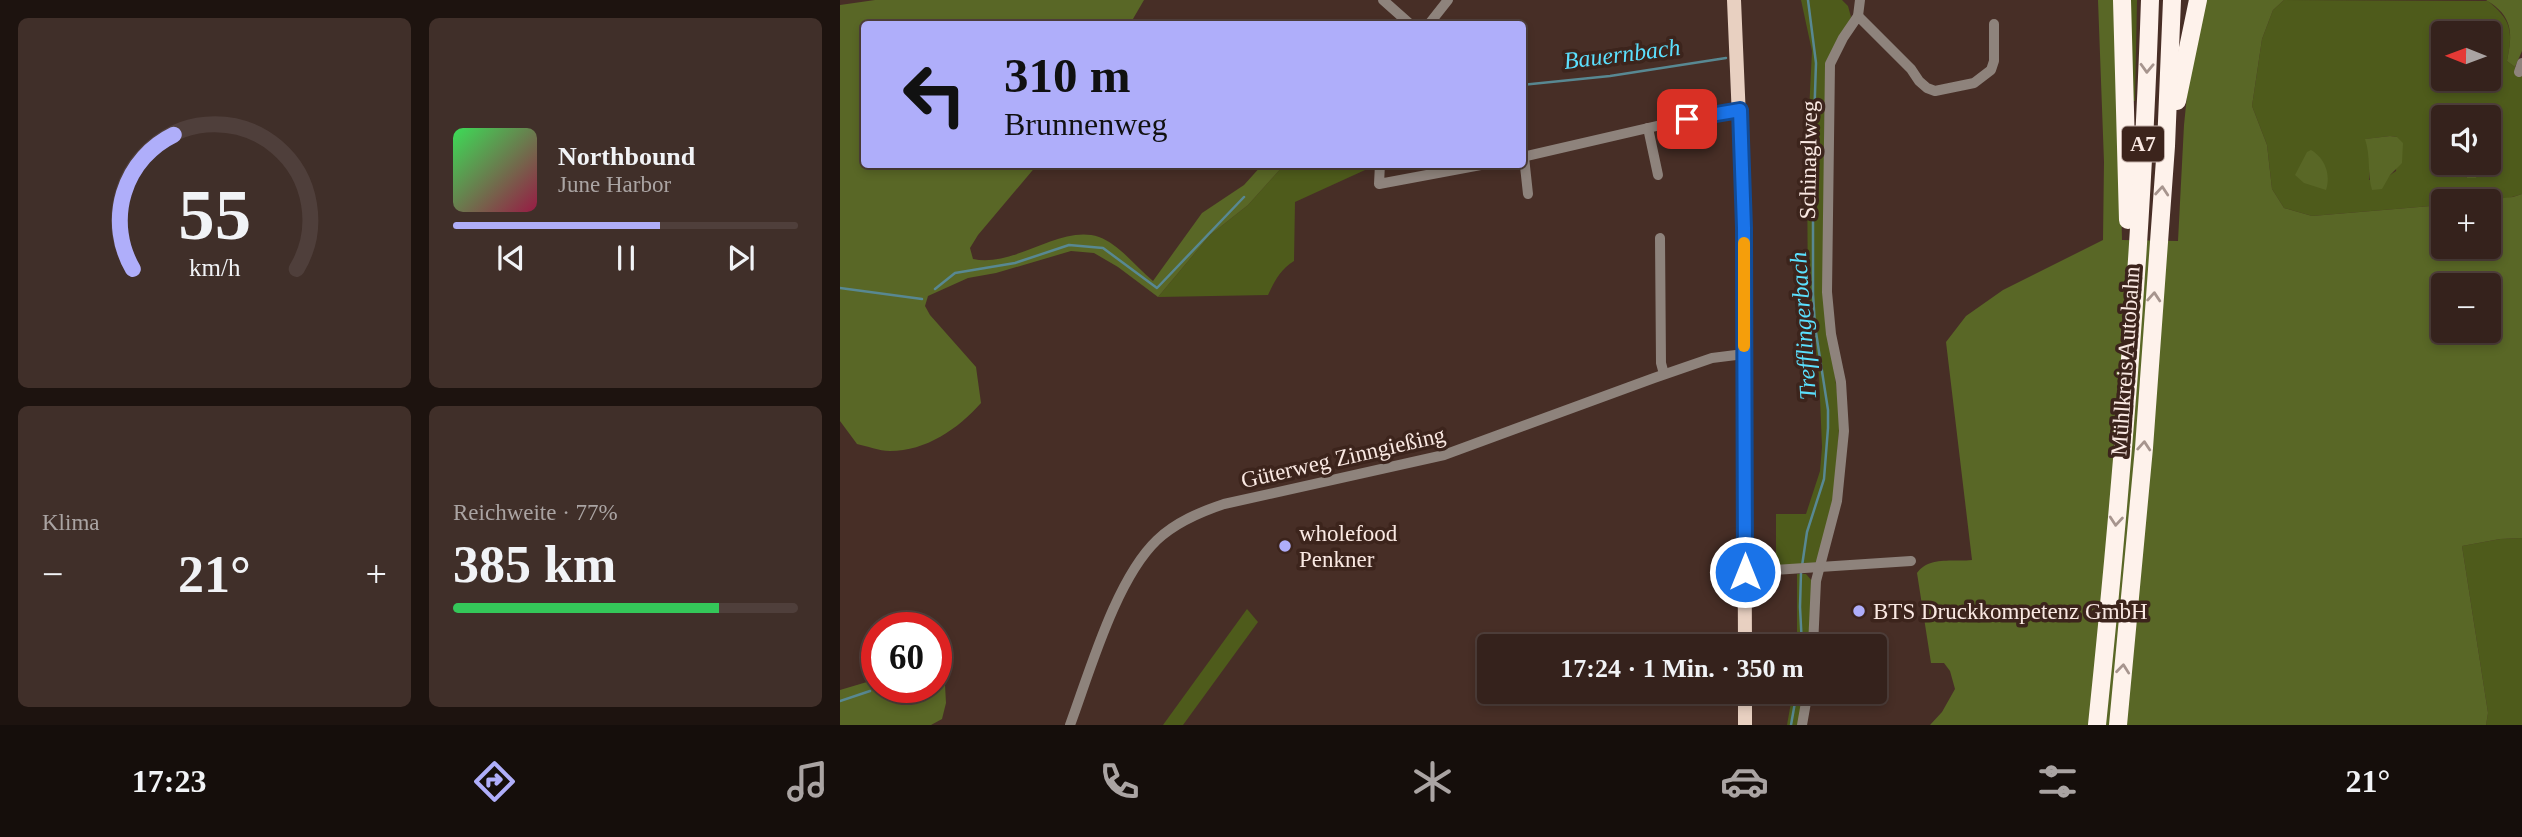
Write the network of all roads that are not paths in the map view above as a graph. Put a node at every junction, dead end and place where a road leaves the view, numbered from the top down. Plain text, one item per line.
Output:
1 (1383, 0) edge
2 (1448, 0) edge
3 (1734, 0) edge
4 (1860, 0) edge
5 (2122, 0) edge
6 (2150, 0) edge
7 (2172, 0) edge
8 (2198, 0) edge
9 (1858, 16) junction
10 (1407, 21) edge
11 (1431, 21) edge
12 (1994, 24) dead end
13 (1740, 110) junction
14 (1648, 128) junction
15 (2166, 146) junction
16 (1526, 156) edge
17 (1380, 168) edge
18 (1465, 168) edge
19 (1524, 168) edge
20 (1658, 175) dead end
21 (1528, 194) dead end
22 (1660, 238) dead end
23 (2134, 288) junction
24 (1741, 354) junction
25 (1664, 374) junction
26 (1911, 561) dead end
27 (1815, 568) junction
28 (1745, 572) junction
29 (1745, 634) edge
30 (1813, 634) edge
31 (1745, 704) edge
32 (1806, 704) edge
33 (1069, 725) edge
34 (1745, 725) edge
35 (1802, 725) edge
36 (2097, 725) edge
37 (2118, 725) edge

1 - 10 street
2 - 11 street
3 - 13 main road
4 - 9 street
5 - 23 highway
6 -> 23 highway, Mühlkreis Autobahn / A7
7 - 15 highway, Mühlkreis Autobahn / A7
8 - 15 highway
9 - 12 street
9 - 27 street, Schinaglweg
13 - 14 street
13 - 24 main road
14 - 16 street
14 - 20 street
37 -> 15 highway, Mühlkreis Autobahn / A7
17 - 18 street
19 - 21 street
22 - 25 street
23 -> 36 highway, Mühlkreis Autobahn / A7
24 - 25 street, Güterweg Zinngießing
24 - 28 main road
25 - 33 street, Güterweg Zinngießing
26 - 27 street
27 - 28 street
27 - 30 street, Schinaglweg
28 - 29 main road
31 - 34 main road
32 - 35 street

